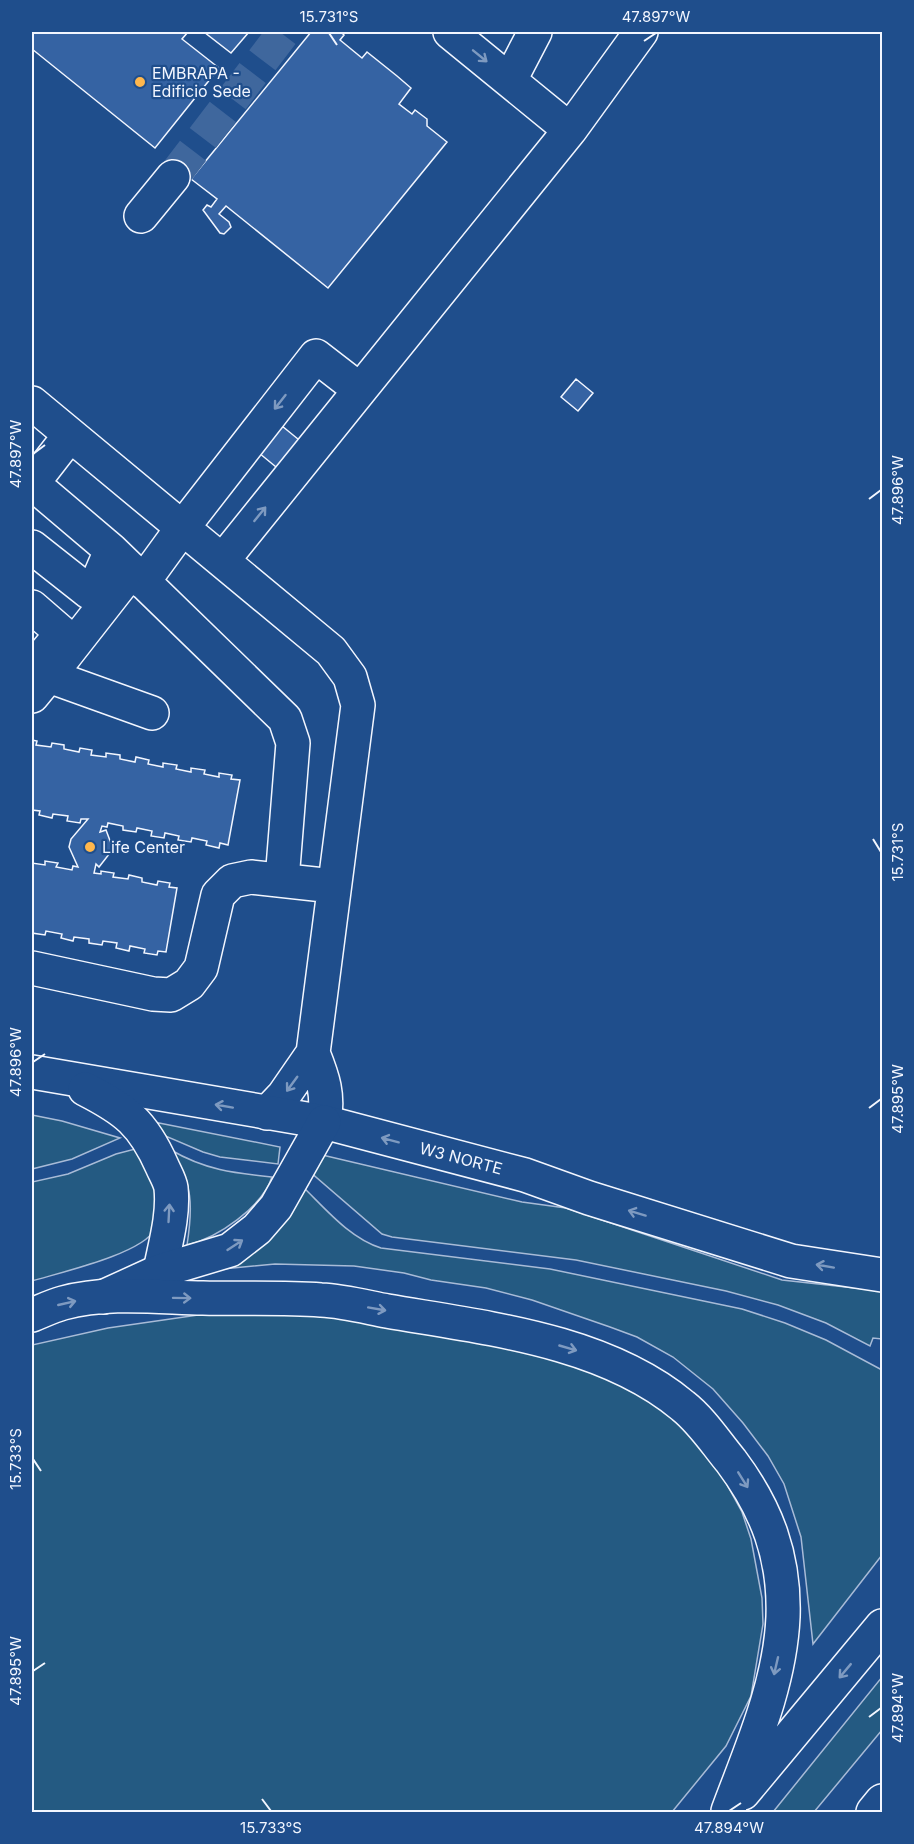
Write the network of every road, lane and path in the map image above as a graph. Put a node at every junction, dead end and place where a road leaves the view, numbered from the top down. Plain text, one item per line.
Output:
1 (450, 32) edge
2 (535, 32) edge
3 (641, 32) edge
4 (510, 80) junction
5 (570, 130) junction
6 (173, 177) tunnel mouth
7 (141, 216) dead end
8 (360, 390) junction
9 (32, 403) edge
10 (70, 435) junction
11 (32, 484) edge
12 (183, 527) junction
13 (32, 547) edge
14 (224, 560) junction
15 (128, 567) junction
16 (32, 607) edge
17 (37, 680) edge
18 (152, 713) dead end
19 (282, 880) junction
20 (333, 886) junction
21 (32, 968) edge
22 (313, 1053) junction
23 (32, 1072) edge
24 (64, 1078) junction
25 (267, 1113) junction
26 (324, 1122) junction
27 (160, 1271) junction
28 (882, 1275) edge
29 (103, 1297) junction
30 (32, 1315) edge
31 (882, 1626) edge
32 (882, 1801) edge
33 (727, 1812) edge
34 (873, 1812) edge

1 -> 4 main road
2 - 4 main road
3 - 5 main road
4 - 5 main road
5 - 8 main road
6 - 7 main road
8 -> 12 main road
14 -> 8 main road
9 - 10 main road
10 - 11 main road
10 - 12 main road
11 - 15 main road
12 - 14 main road
12 - 15 main road
13 - 15 main road
14 - 20 main road
15 - 17 main road
15 - 19 main road
16 - 17 main road
17 - 18 main road
19 - 20 main road
19 - 21 main road
20 - 22 main road
22 -> 25 main road
22 - 26 main road
23 - 24 main road, W3 NORTE
25 -> 24 main road, W3 NORTE
27 -> 24 main road
25 - 26 main road, W3 NORTE
27 -> 26 main road
28 -> 26 main road, W3 NORTE
27 - 29 main road
30 -> 29 main road
29 -> 33 main road
31 -> 33 main road
32 - 34 main road

